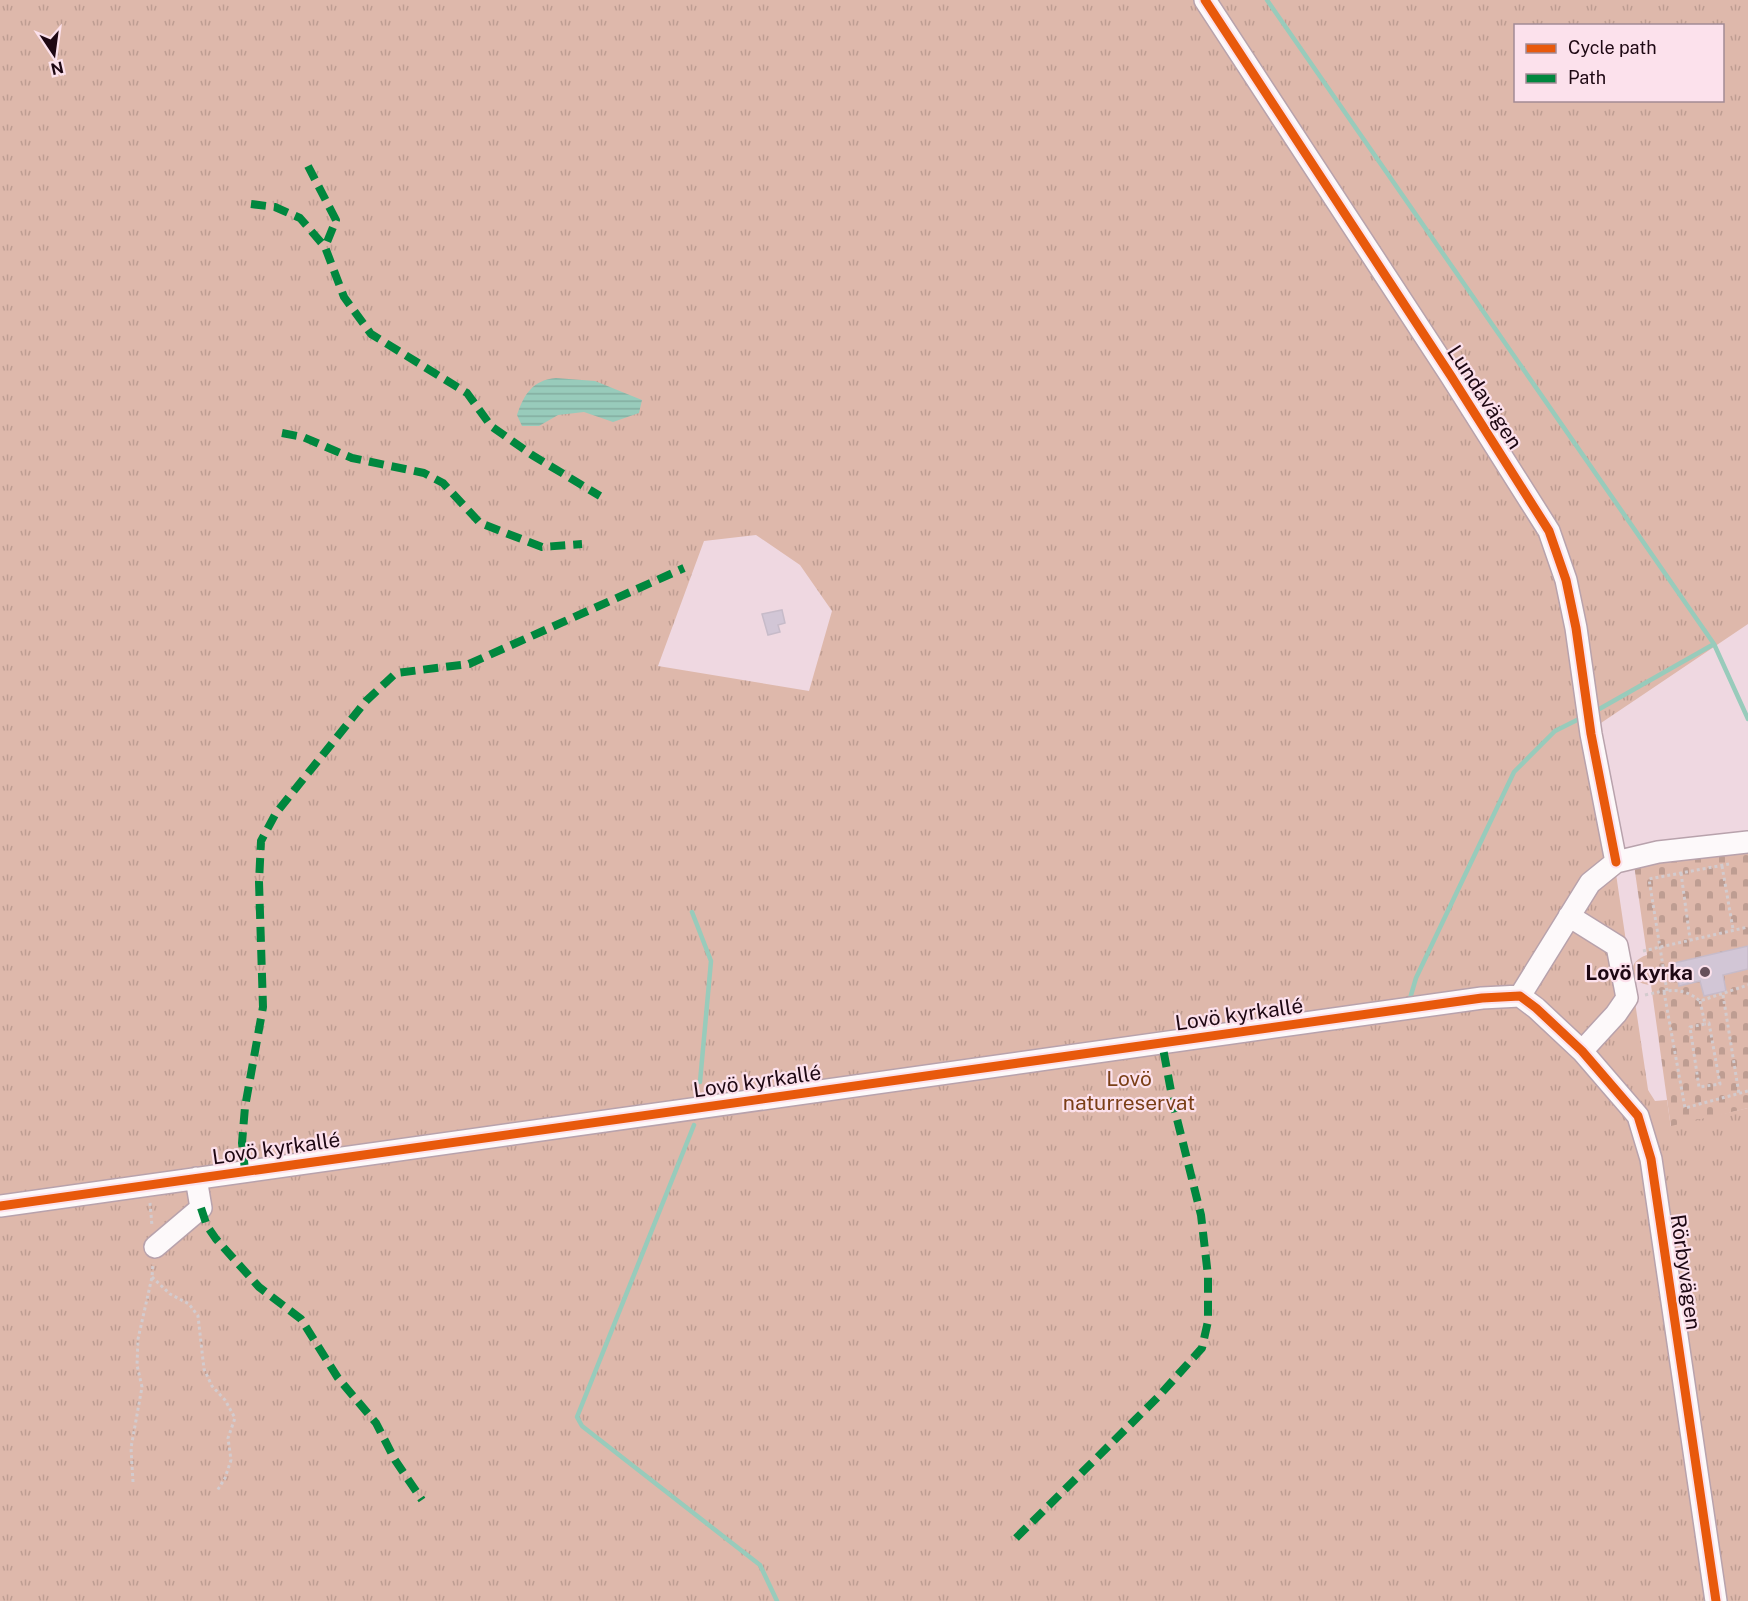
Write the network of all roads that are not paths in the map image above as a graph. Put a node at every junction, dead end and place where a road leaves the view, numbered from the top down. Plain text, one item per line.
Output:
1 (1205, 0) edge
2 (1748, 842) edge
3 (1616, 862) junction
4 (1569, 916) junction
5 (1520, 996) junction
6 (1582, 1051) junction
7 (196, 1178) junction
8 (0, 1206) edge
9 (155, 1247) road end
10 (1716, 1601) edge

1 - 3 street, Lundavägen
2 - 3 street
3 - 4 street
4 - 5 street
4 - 6 street
5 - 6 street, Rörbyvägen
5 - 7 street, Lovö kyrkallé
6 - 10 street, Rörbyvägen
7 - 8 street, Lovö kyrkallé
7 - 9 street

